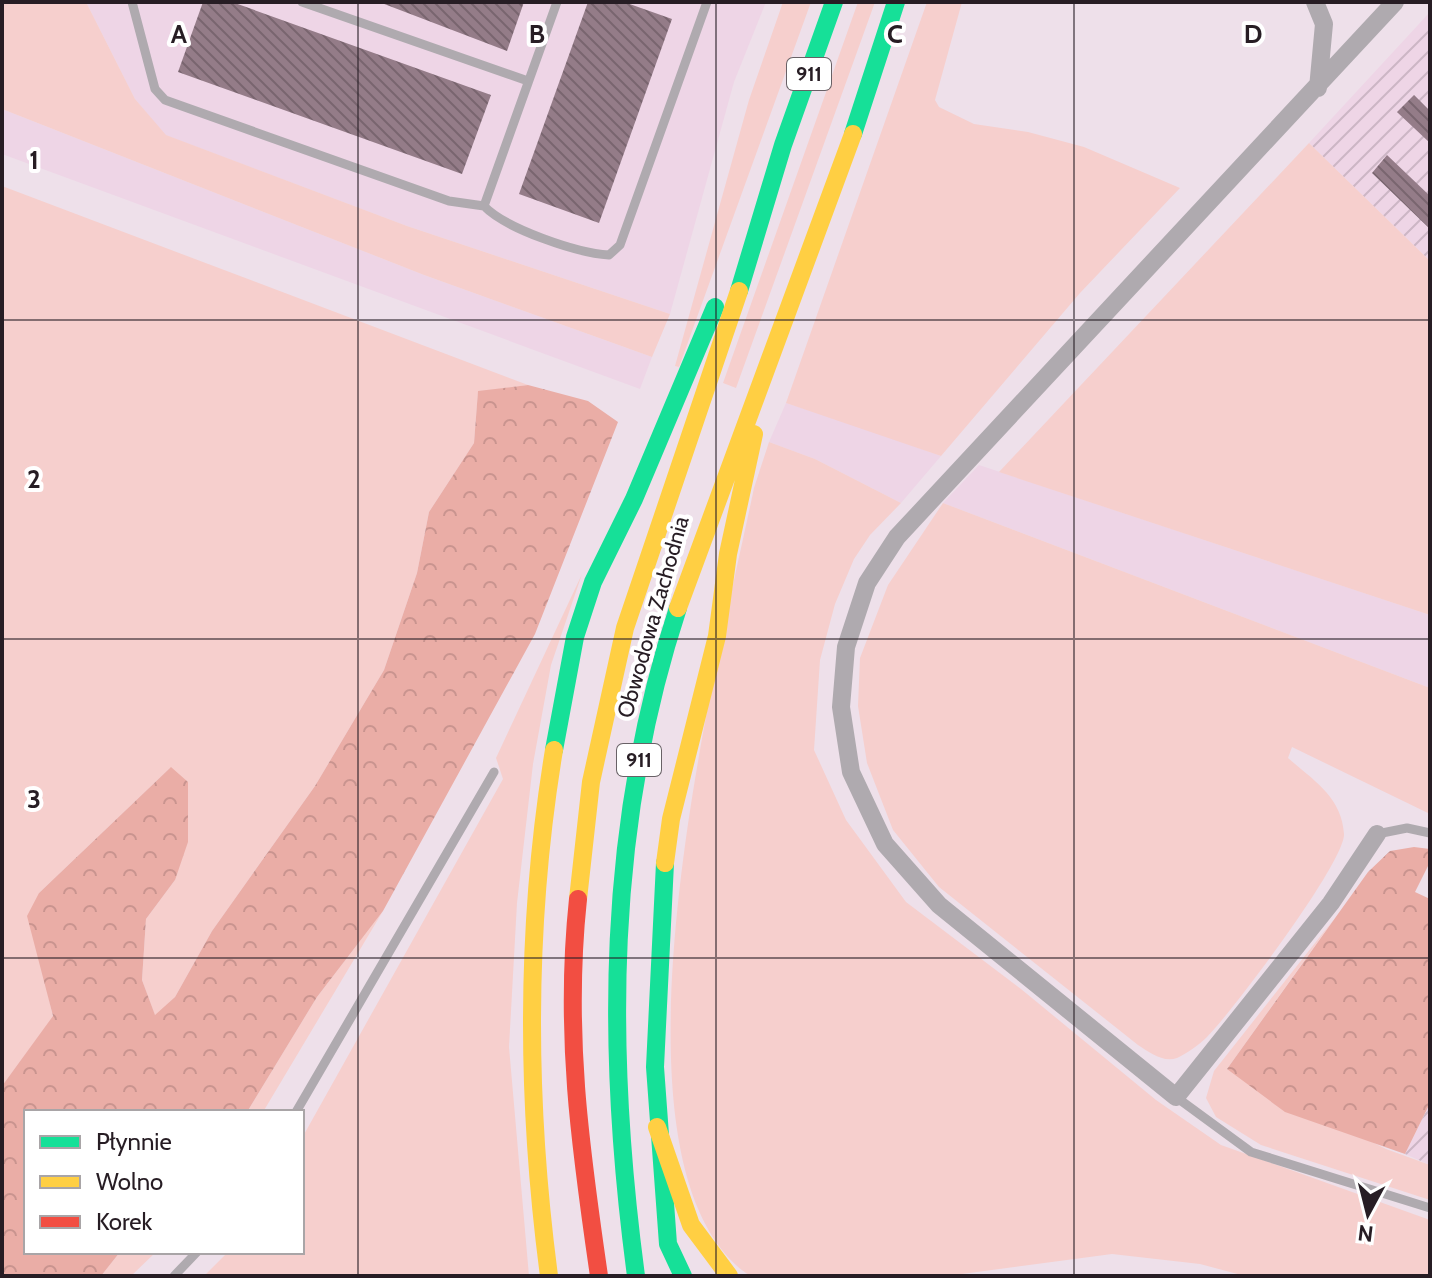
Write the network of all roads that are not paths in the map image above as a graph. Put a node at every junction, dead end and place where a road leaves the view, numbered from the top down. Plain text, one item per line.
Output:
1 (132, 2) edge
2 (302, 2) edge
3 (557, 2) edge
4 (707, 2) edge
5 (834, 2) edge
6 (896, 2) edge
7 (1315, 2) edge
8 (1395, 2) edge
9 (528, 81) junction
10 (1318, 88) junction
11 (783, 145) junction
12 (484, 206) junction
13 (769, 361) junction
14 (494, 772) dead end
15 (1430, 833) edge
16 (1377, 834) joint
17 (1176, 1097) junction
18 (297, 1110) edge
19 (657, 1127) junction
20 (1430, 1208) edge
21 (195, 1254) edge
22 (174, 1276) edge
23 (549, 1276) edge
24 (599, 1276) edge
25 (636, 1276) edge
26 (683, 1276) edge
27 (729, 1276) edge

1 - 12 lane
2 - 9 lane
3 - 9 lane
4 - 12 lane
5 - 11 main road, Obwodowa Zachodnia / 911
6 - 13 main road, Obwodowa Zachodnia / 911
7 - 10 street
8 - 10 street
9 - 12 lane
10 - 17 street
11 - 23 main road
11 - 24 main road, Obwodowa Zachodnia / 911
13 - 19 main road
13 - 25 main road, Obwodowa Zachodnia / 911
14 - 18 lane
15 - 16 lane
16 - 17 street
17 - 20 lane
19 - 26 main road
19 - 27 main road
21 - 22 lane

